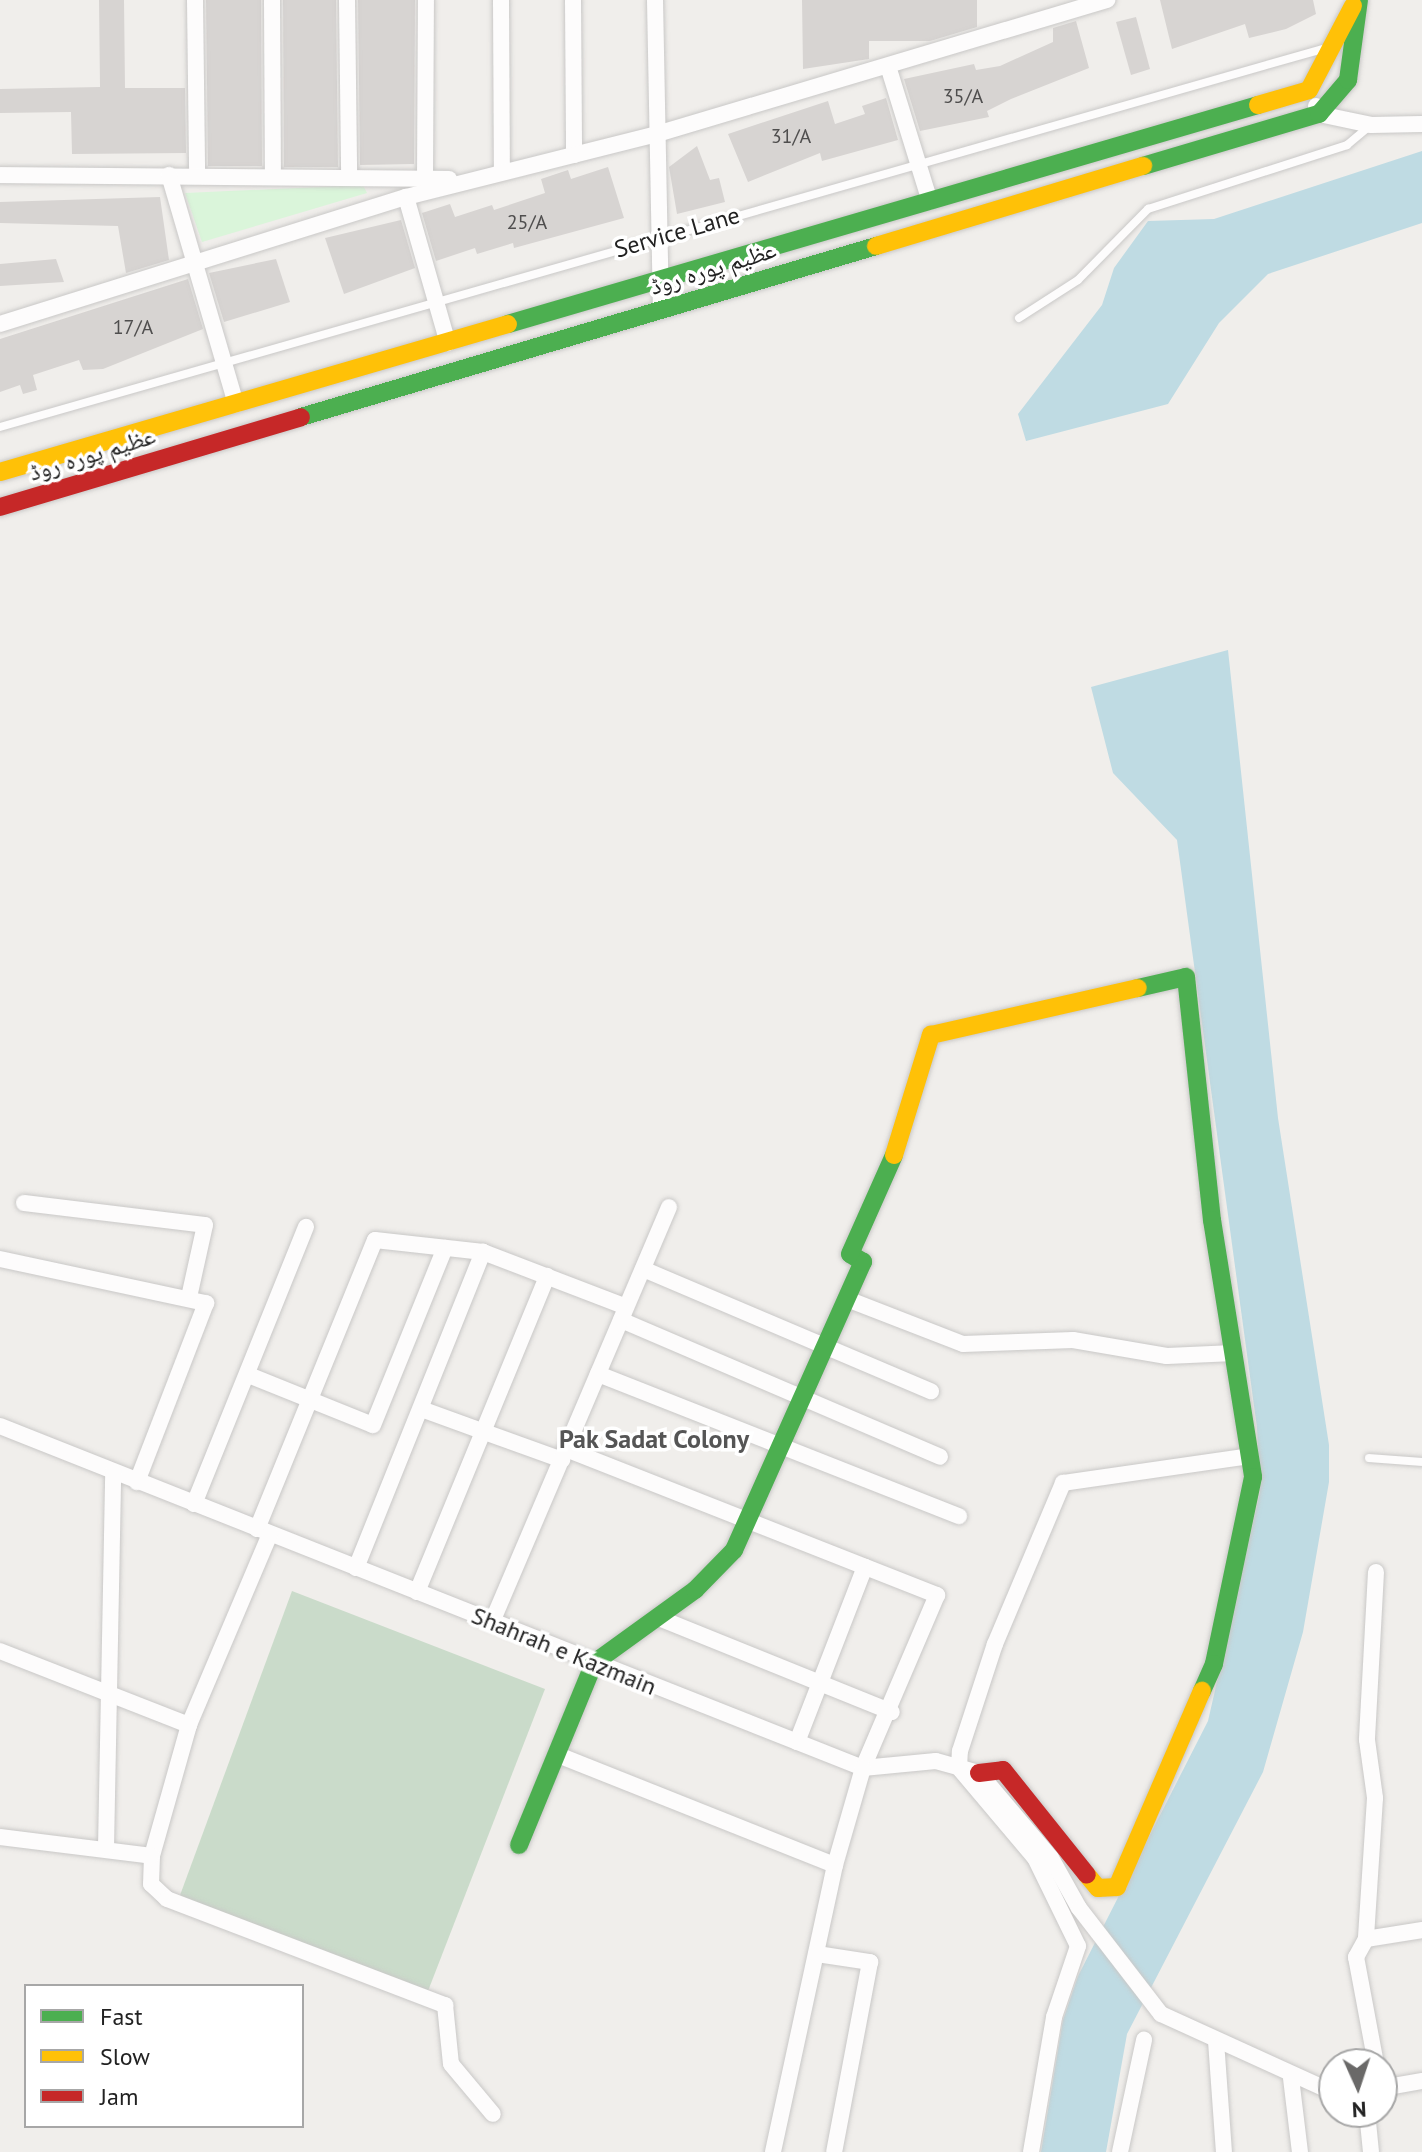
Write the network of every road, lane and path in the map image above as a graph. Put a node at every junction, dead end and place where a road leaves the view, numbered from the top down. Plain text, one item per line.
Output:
1 (195, 0) edge
2 (272, 0) edge
3 (347, 0) edge
4 (426, 0) edge
5 (501, 0) edge
6 (573, 0) edge
7 (655, 0) edge
8 (1107, 0) edge
9 (1357, 0) edge
10 (1336, 45) junction
11 (1356, 50) junction
12 (888, 66) junction
13 (1309, 90) junction
14 (1319, 114) junction
15 (1422, 124) edge
16 (1371, 125) junction
17 (657, 134) junction
18 (574, 155) junction
19 (919, 163) junction
20 (502, 172) junction
21 (0, 175) edge
22 (169, 175) junction
23 (197, 175) junction
24 (273, 175) junction
25 (349, 176) junction
26 (425, 179) junction
27 (467, 180) junction
28 (406, 197) junction
29 (930, 202) junction
30 (657, 238) junction
31 (189, 261) junction
32 (660, 282) junction
33 (436, 299) junction
34 (661, 309) junction
35 (1019, 318) dead end
36 (0, 324) edge
37 (448, 343) junction
38 (222, 362) junction
39 (236, 404) junction
40 (0, 427) edge
41 (0, 472) edge
42 (0, 507) edge
43 (24, 1203) dead end
44 (669, 1207) dead end
45 (306, 1227) dead end
46 (445, 1248) junction
47 (483, 1252) junction
48 (0, 1259) edge
49 (643, 1269) junction
50 (547, 1276) junction
51 (189, 1297) junction
52 (847, 1299) junction
53 (624, 1314) junction
54 (826, 1344) junction
55 (1234, 1353) junction
56 (598, 1374) junction
57 (251, 1376) junction
58 (931, 1391) dead end
59 (802, 1396) junction
60 (311, 1401) junction
61 (424, 1410) junction
62 (0, 1426) edge
63 (486, 1433) junction
64 (781, 1443) junction
65 (564, 1455) junction
66 (1250, 1456) junction
67 (940, 1457) dead end
68 (1369, 1458) dead end
69 (1422, 1462) edge
70 (113, 1472) junction
71 (137, 1482) junction
72 (194, 1504) junction
73 (959, 1516) dead end
74 (746, 1518) junction
75 (264, 1531) junction
76 (865, 1567) junction
77 (356, 1568) junction
78 (1376, 1572) dead end
79 (417, 1592) junction
80 (659, 1618) junction
81 (492, 1622) junction
82 (0, 1651) edge
83 (594, 1663) junction
84 (819, 1683) junction
85 (108, 1694) junction
86 (892, 1712) junction
87 (189, 1725) junction
88 (797, 1742) junction
89 (558, 1755) junction
90 (863, 1768) junction
91 (959, 1768) junction
92 (979, 1773) junction
93 (0, 1837) edge
94 (519, 1845) dead end
95 (106, 1848) junction
96 (152, 1856) junction
97 (835, 1865) junction
98 (1422, 1930) edge
99 (1366, 1939) junction
100 (817, 1954) junction
101 (1144, 2040) dead end
102 (1216, 2041) junction
103 (1373, 2048) edge
104 (1291, 2078) junction
105 (1422, 2081) edge
106 (1398, 2085) edge
107 (1318, 2087) edge
108 (493, 2114) dead end
109 (1369, 2128) edge
110 (774, 2152) edge
111 (834, 2152) edge
112 (1031, 2152) edge
113 (1120, 2152) edge
114 (1224, 2152) edge
115 (1300, 2152) edge
116 (1371, 2152) edge

1 - 23 street
2 - 24 street
3 - 25 street
4 - 26 street
5 - 20 street
6 - 18 street
7 - 17 street
8 - 12 street
9 - 10 main road
9 - 11 main road
10 - 11 lane, Service Lane
10 - 13 main road
10 - 19 lane, Service Lane
11 - 14 main road
12 - 17 street
12 - 19 street
13 - 14 street
13 - 29 main road, عظیم پورہ روڈ
14 - 16 street
14 - 34 main road, عظیم پورہ روڈ
15 - 16 street
16 - 35 lane
17 - 18 street
17 - 30 street
18 - 20 street
19 - 29 street
19 - 30 lane, Service Lane
20 - 27 street
21 - 22 street
22 - 23 street
22 - 31 street
23 - 24 street
24 - 25 street
25 - 26 street
26 - 27 street
27 - 28 street
28 - 31 street
28 - 33 street
29 - 32 main road, عظیم پورہ روڈ
30 - 32 street
30 - 33 lane, Service Lane
31 - 36 street
31 - 38 street
32 - 34 street
32 - 37 main road, عظیم پورہ روڈ
33 - 37 street
33 - 38 lane, Service Lane
34 - 42 main road, عظیم پورہ روڈ
37 - 39 main road, عظیم پورہ روڈ
38 - 39 street
38 - 40 lane, Service Lane
39 - 41 main road, عظیم پورہ روڈ
43 - 51 street
44 - 49 street
45 - 57 street
46 - 47 street
46 - 60 street
46 - 60 street
47 - 50 street
47 - 61 street
48 - 51 street
49 - 53 street
49 - 54 street
50 - 53 street
50 - 63 street
51 - 71 street
52 - 54 main road
52 - 55 street
52 - 55 main road
53 - 56 street
53 - 59 street
54 - 58 street
54 - 59 main road
55 - 66 main road
56 - 64 street
56 - 65 street
57 - 60 street
57 - 72 street
59 - 64 main road
59 - 67 street
60 - 75 street
61 - 63 street
61 - 77 street
62 - 70 street, Shahrah e Kazmain
63 - 65 street
63 - 79 street
64 - 73 street
64 - 74 main road
65 - 74 street
65 - 81 street
66 - 91 street
66 - 92 main road
68 - 69 lane
70 - 71 street, Shahrah e Kazmain
70 - 85 street
71 - 72 street, Shahrah e Kazmain
72 - 75 street, Shahrah e Kazmain
74 - 76 street
74 - 80 main road
75 - 77 street, Shahrah e Kazmain
75 - 87 street
76 - 84 street
76 - 86 street
77 - 79 street, Shahrah e Kazmain
78 - 99 street
79 - 81 street, Shahrah e Kazmain
80 - 83 main road
80 - 84 street
81 - 83 street, Shahrah e Kazmain
82 - 85 street
83 - 88 street, Shahrah e Kazmain
83 - 89 main road
84 - 86 street
84 - 88 street
85 - 87 street
85 - 95 street
86 - 90 street
87 - 96 street
88 - 90 street, Shahrah e Kazmain
89 - 94 main road
89 - 97 street
90 - 91 street, Shahrah e Kazmain
90 - 97 street
91 - 92 street, Shahrah e Kazmain
91 - 112 street
92 - 102 street
93 - 95 street
95 - 96 street
96 - 108 street
97 - 100 street
98 - 99 street
99 - 103 street
100 - 110 street
100 - 111 street
101 - 113 street
102 - 104 street
102 - 114 street
104 - 107 street
104 - 115 street
105 - 106 street
109 - 116 street

